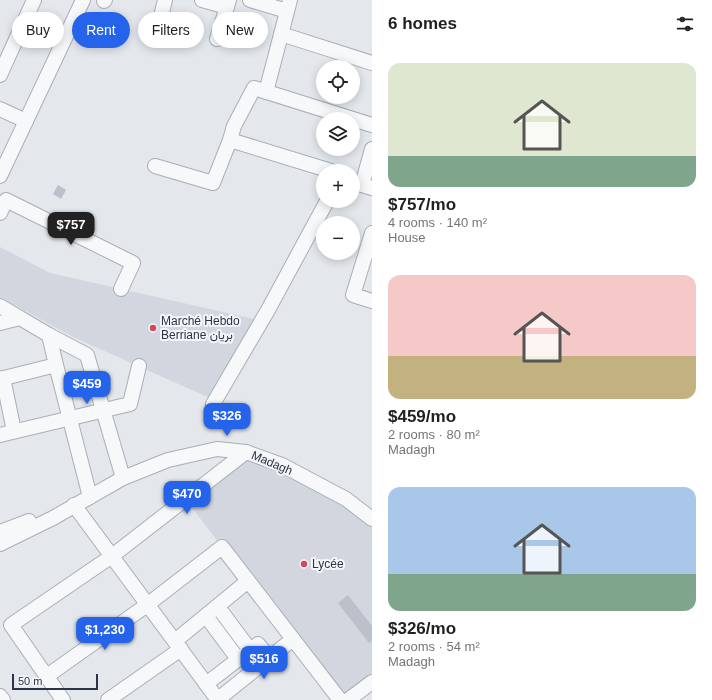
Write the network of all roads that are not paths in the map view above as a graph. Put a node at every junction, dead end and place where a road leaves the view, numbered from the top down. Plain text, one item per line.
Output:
1 (34, 0) edge
2 (83, 0) edge
3 (165, 0) edge
4 (202, 0) edge
5 (250, 0) edge
6 (228, 4) edge
7 (288, 6) edge
8 (162, 12) edge
9 (281, 34) junction
10 (372, 63) edge
11 (0, 74) edge
12 (266, 92) junction
13 (0, 109) edge
14 (26, 121) junction
15 (372, 125) edge
16 (230, 140) junction
17 (372, 149) edge
18 (155, 166) dead end
19 (316, 166) edge
20 (0, 176) edge
21 (363, 182) edge
22 (323, 208) edge
23 (0, 213) edge
24 (372, 233) edge
25 (121, 289) dead end
26 (372, 301) edge
27 (0, 306) edge
28 (20, 318) junction
29 (0, 323) edge
30 (50, 335) junction
31 (56, 365) junction
32 (139, 366) dead end
33 (1, 378) edge
34 (213, 404) dead end
35 (102, 410) junction
36 (70, 418) junction
37 (14, 431) junction
38 (0, 435) edge
39 (246, 452) junction
40 (123, 478) junction
41 (90, 497) junction
42 (74, 505) junction
43 (372, 519) edge
44 (0, 532) edge
45 (0, 544) edge
46 (112, 556) junction
47 (248, 581) junction
48 (147, 605) junction
49 (218, 607) junction
50 (206, 616) junction
51 (294, 639) junction
52 (178, 645) junction
53 (250, 650) junction
54 (238, 659) junction
55 (270, 660) junction
56 (47, 676) junction
57 (372, 682) edge
58 (206, 684) junction
59 (0, 696) edge
60 (3, 700) edge
61 (63, 700) edge
62 (108, 700) edge
63 (218, 700) edge
64 (340, 700) edge
65 (348, 700) edge

1 - 11 street
2 - 14 street
3 - 8 street
4 - 6 street
5 - 7 street
7 - 9 street
9 - 10 street
9 - 12 street
12 - 15 street
12 - 16 street
13 - 14 street
14 - 20 street
16 - 18 street
16 - 19 street
17 - 21 street
22 - 34 street
23 - 25 street
24 - 26 street
27 - 28 street
28 - 29 street
28 - 30 street
30 - 31 street
30 - 35 street
31 - 33 street
31 - 36 street
32 - 35 street
33 - 37 street
35 - 36 street
35 - 40 street
36 - 37 street
36 - 41 street
37 - 38 street
39 - 40 street, Madagh
39 - 43 street, Madagh
39 - 46 street
40 - 41 street, Madagh
41 - 42 street, Madagh
42 - 44 street, Madagh
42 - 45 street, Madagh
42 - 46 street
46 - 48 street
46 - 56 street
47 - 48 street
47 - 49 street
47 - 51 street
48 - 52 street
48 - 56 street
49 - 50 street
49 - 53 street
50 - 52 street
50 - 54 street
51 - 55 street
51 - 64 street
52 - 58 street
52 - 62 street
53 - 54 street
53 - 55 street
54 - 58 street
55 - 63 street
56 - 61 street
57 - 65 street
58 - 63 street
59 - 60 street

